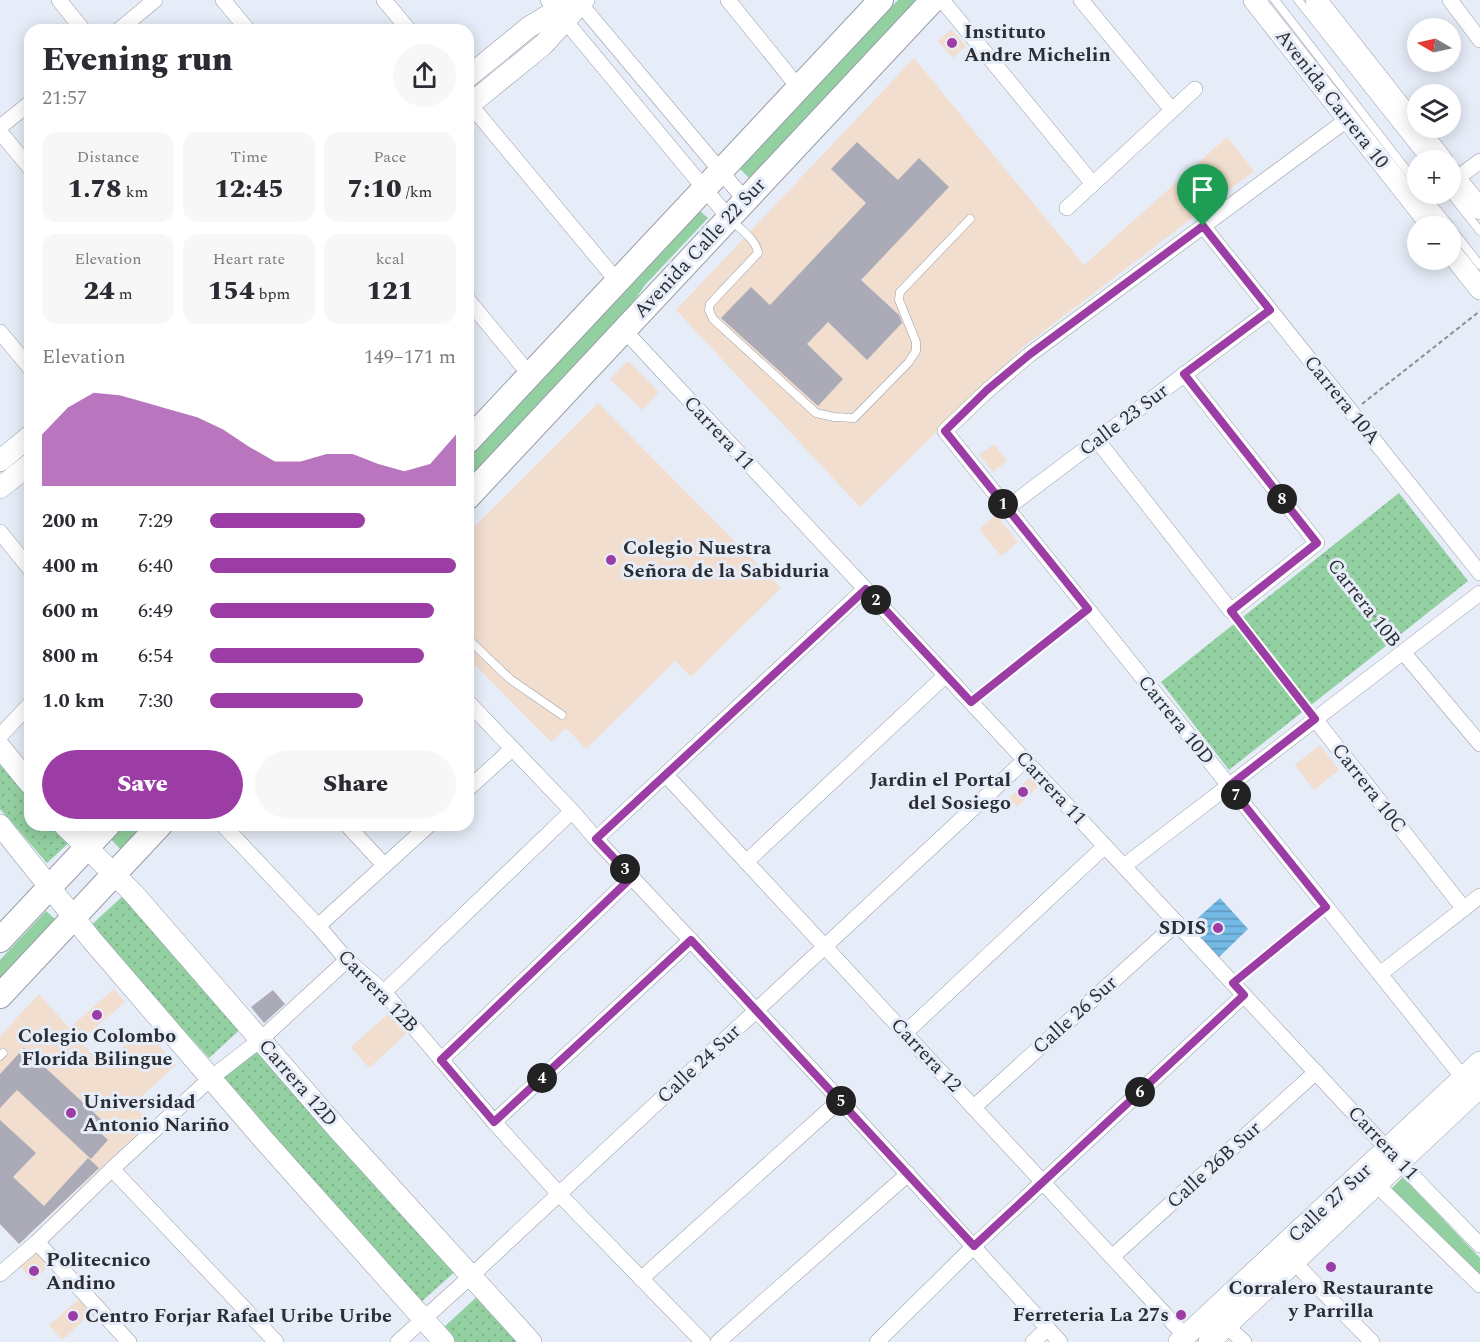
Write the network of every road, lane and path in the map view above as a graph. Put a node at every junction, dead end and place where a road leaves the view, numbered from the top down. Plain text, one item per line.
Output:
1 (59, 0) edge
2 (155, 0) edge
3 (223, 0) edge
4 (384, 0) edge
5 (728, 0) edge
6 (881, 0) edge
7 (933, 0) edge
8 (942, 0) edge
9 (1081, 0) edge
10 (1254, 0) edge
11 (1275, 0) edge
12 (1298, 0) edge
13 (1316, 0) edge
14 (1450, 0) edge
15 (569, 5) edge
16 (79, 24) edge
17 (126, 24) edge
18 (243, 24) edge
19 (404, 24) edge
20 (1480, 40) edge
21 (474, 72) edge
22 (799, 88) junction
23 (1195, 89) dead end
24 (474, 100) edge
25 (24, 108) edge
26 (474, 110) edge
27 (1173, 110) junction
28 (1348, 119) junction
29 (0, 130) edge
30 (1417, 150) edge
31 (1434, 150) edge
32 (24, 160) edge
33 (1480, 161) edge
34 (1407, 171) edge
35 (1461, 175) edge
36 (712, 180) junction
37 (1093, 184) junction
38 (1461, 190) edge
39 (1461, 197) edge
40 (1432, 204) edge
41 (1067, 208) dead end
42 (736, 209) junction
43 (1480, 209) edge
44 (1424, 216) edge
45 (1441, 216) edge
46 (970, 219) dead end
47 (1203, 226) junction
48 (1480, 231) edge
49 (1461, 241) edge
50 (1461, 265) edge
51 (1480, 265) edge
52 (617, 281) junction
53 (1480, 289) edge
54 (474, 307) edge
55 (1270, 310) junction
56 (1480, 311) edge
57 (624, 330) junction
58 (0, 332) edge
59 (24, 361) edge
60 (1184, 374) junction
61 (530, 375) junction
62 (1351, 412) junction
63 (474, 435) edge
64 (1097, 440) junction
65 (24, 441) edge
66 (0, 461) edge
67 (24, 469) edge
68 (0, 488) edge
69 (474, 490) edge
70 (1006, 508) junction
71 (0, 532) edge
72 (1317, 543) junction
73 (24, 562) edge
74 (1480, 573) edge
75 (866, 589) junction
76 (1480, 593) edge
77 (1088, 609) junction
78 (1231, 611) junction
79 (474, 645) edge
80 (1403, 652) junction
81 (946, 675) junction
82 (971, 702) junction
83 (474, 708) edge
84 (24, 710) edge
85 (562, 715) dead end
86 (1315, 719) junction
87 (0, 736) edge
88 (1480, 744) edge
89 (0, 747) edge
90 (512, 749) junction
91 (1025, 760) junction
92 (666, 775) junction
93 (24, 777) edge
94 (474, 784) edge
95 (1229, 786) junction
96 (572, 811) junction
97 (0, 825) edge
98 (70, 831) edge
99 (103, 831) edge
100 (154, 831) edge
101 (229, 831) edge
102 (353, 831) edge
103 (422, 831) edge
104 (596, 839) junction
105 (1105, 846) junction
106 (87, 848) junction
107 (746, 861) junction
108 (384, 865) junction
109 (1124, 866) junction
110 (114, 874) junction
111 (632, 877) junction
112 (50, 886) junction
113 (1480, 896) edge
114 (1326, 907) junction
115 (1464, 909) junction
116 (74, 917) junction
117 (1177, 922) junction
118 (318, 926) junction
119 (0, 940) edge
120 (691, 940) junction
121 (825, 947) junction
122 (347, 960) junction
123 (1380, 974) junction
124 (1233, 983) junction
125 (384, 992) junction
126 (1244, 995) junction
127 (0, 996) edge
128 (757, 1010) junction
129 (905, 1034) junction
130 (260, 1040) junction
131 (441, 1060) junction
132 (1480, 1062) edge
133 (1316, 1072) junction
134 (211, 1078) junction
135 (1473, 1086) edge
136 (840, 1100) junction
137 (974, 1107) junction
138 (494, 1122) junction
139 (1394, 1156) junction
140 (112, 1169) junction
141 (908, 1174) junction
142 (1043, 1182) junction
143 (1377, 1185) junction
144 (560, 1194) junction
145 (37, 1242) junction
146 (1480, 1245) edge
147 (974, 1246) junction
148 (1288, 1255) junction
149 (1112, 1257) junction
150 (0, 1274) edge
151 (471, 1277) junction
152 (642, 1279) junction
153 (1480, 1285) edge
154 (1219, 1319) junction
155 (423, 1320) junction
156 (1047, 1329) junction
157 (1182, 1339) edge
158 (129, 1342) edge
159 (276, 1342) edge
160 (399, 1342) edge
161 (444, 1342) edge
162 (531, 1342) edge
163 (703, 1342) edge
164 (718, 1342) edge
165 (877, 1342) edge
166 (1032, 1342) edge
167 (1060, 1342) edge
168 (1209, 1342) edge
169 (1244, 1342) edge
170 (1372, 1342) edge

1 - 16 street
2 - 17 street
3 - 18 street
4 - 19 street
5 - 22 street
6 - 22 main road, Avenida Calle 22 Sur
7 - 42 main road, Avenida Calle 22 Sur
8 - 37 street
9 - 27 street
10 - 28 street, Avenida Carrera 10
11 - 34 lane
12 - 30 lane
13 - 31 street
14 - 20 street
15 - 21 street
15 - 24 street
15 - 36 street
15 - 36 street
22 - 36 main road, Avenida Calle 22 Sur
23 - 27 street
25 - 29 street
26 - 52 street
27 - 37 street
28 - 44 street, Avenida Carrera 10
28 - 47 street
29 - 32 street
33 - 35 street
36 - 42 street
36 - 42 street
36 - 52 main road, Avenida Calle 22 Sur
37 - 41 street
38 - 43 street
39 - 48 lane
40 - 45 lane
42 - 46 lane
42 - 57 main road, Avenida Calle 22 Sur
47 - 55 street, Carrera 10A
47 - 70 street, Carrera 10D
49 - 51 lane
50 - 53 street
52 - 61 main road, Avenida Calle 22 Sur
54 - 61 street
55 - 60 street, Calle 23 Sur
55 - 62 street, Carrera 10A
56 - 62 path
57 - 69 main road, Avenida Calle 22 Sur
57 - 75 street, Carrera 11
58 - 59 street
60 - 64 street, Calle 23 Sur
60 - 72 street, Carrera 10B
61 - 63 main road, Avenida Calle 22 Sur
62 - 74 street, Carrera 10A
64 - 70 street, Calle 23 Sur
64 - 78 street
65 - 66 street
67 - 68 street
70 - 77 street, Carrera 10D
71 - 73 street
72 - 78 street
72 - 80 path, Carrera 10B
75 - 81 street, Carrera 11
75 - 92 street
76 - 80 street
77 - 82 path
77 - 95 street, Carrera 10D
78 - 86 path
79 - 85 lane
80 - 86 street
80 - 88 street, Carrera 10B
81 - 82 street, Carrera 11
81 - 107 street
82 - 91 street, Carrera 11
83 - 90 street
84 - 87 street
86 - 95 street
86 - 115 street, Carrera 10C
89 - 93 street
90 - 94 street
90 - 96 street
91 - 105 street, Carrera 11
91 - 121 street, Calle 24 Sur
92 - 104 street
92 - 107 street, Carrera 12
95 - 109 street
95 - 114 street, Carrera 10D
96 - 104 street
96 - 125 street
97 - 112 street
98 - 106 street, Carrera 12D
99 - 106 main road
100 - 110 main road
101 - 118 street, Carrera 12B
102 - 108 street
103 - 108 street
104 - 111 street
105 - 109 street, Carrera 11
105 - 129 street
106 - 110 street, Carrera 12D
106 - 112 main road
107 - 121 street, Carrera 12
108 - 118 street
109 - 117 street, Carrera 11
110 - 116 main road
110 - 130 street, Carrera 12D
111 - 120 street
111 - 131 street
112 - 116 street
112 - 119 main road
113 - 115 street
114 - 123 street, Carrera 10D
114 - 124 path
115 - 123 street
116 - 127 main road
116 - 134 street
117 - 124 street, Carrera 11
117 - 137 street, Calle 26 Sur
118 - 122 street, Carrera 12B
120 - 128 street
120 - 138 street
121 - 128 street, Calle 24 Sur
121 - 129 street, Carrera 12
122 - 125 street, Carrera 12B
122 - 130 street
123 - 135 street, Carrera 10D
124 - 126 street, Carrera 11
125 - 131 street, Carrera 12B
126 - 133 street, Carrera 11
126 - 142 street
128 - 136 street
128 - 144 street, Calle 24 Sur
129 - 137 street, Carrera 12
130 - 134 street
130 - 151 street, Carrera 12D
131 - 138 street, Carrera 12B
132 - 135 street, Calle 27 Sur
133 - 139 street, Carrera 11
133 - 149 street, Calle 26B Sur
134 - 140 street
134 - 155 street
135 - 139 street, Calle 27 Sur
136 - 141 street
136 - 152 street
137 - 142 street, Carrera 12
138 - 144 street, Carrera 12B
139 - 143 street, Calle 27 Sur
139 - 146 street, Carrera 11
139 - 148 street, Calle 27 Sur
140 - 145 street
140 - 159 street
141 - 147 street
141 - 164 street
142 - 147 street
142 - 149 street, Carrera 12
143 - 148 street, Calle 27 Sur
143 - 153 street, Carrera 11
144 - 151 street, Calle 24 Sur
144 - 152 street, Carrera 12B
145 - 150 street
145 - 158 street
147 - 156 street
147 - 165 street
148 - 154 street, Calle 27 Sur
148 - 170 street
149 - 157 street, Carrera 12
151 - 155 street, Calle 24 Sur
151 - 162 street, Carrera 12D
152 - 163 street, Carrera 12B
154 - 157 street, Calle 27 Sur
154 - 168 street, Calle 27 Sur
154 - 169 street
155 - 160 street, Calle 24 Sur
155 - 161 street
156 - 166 street
156 - 167 street

